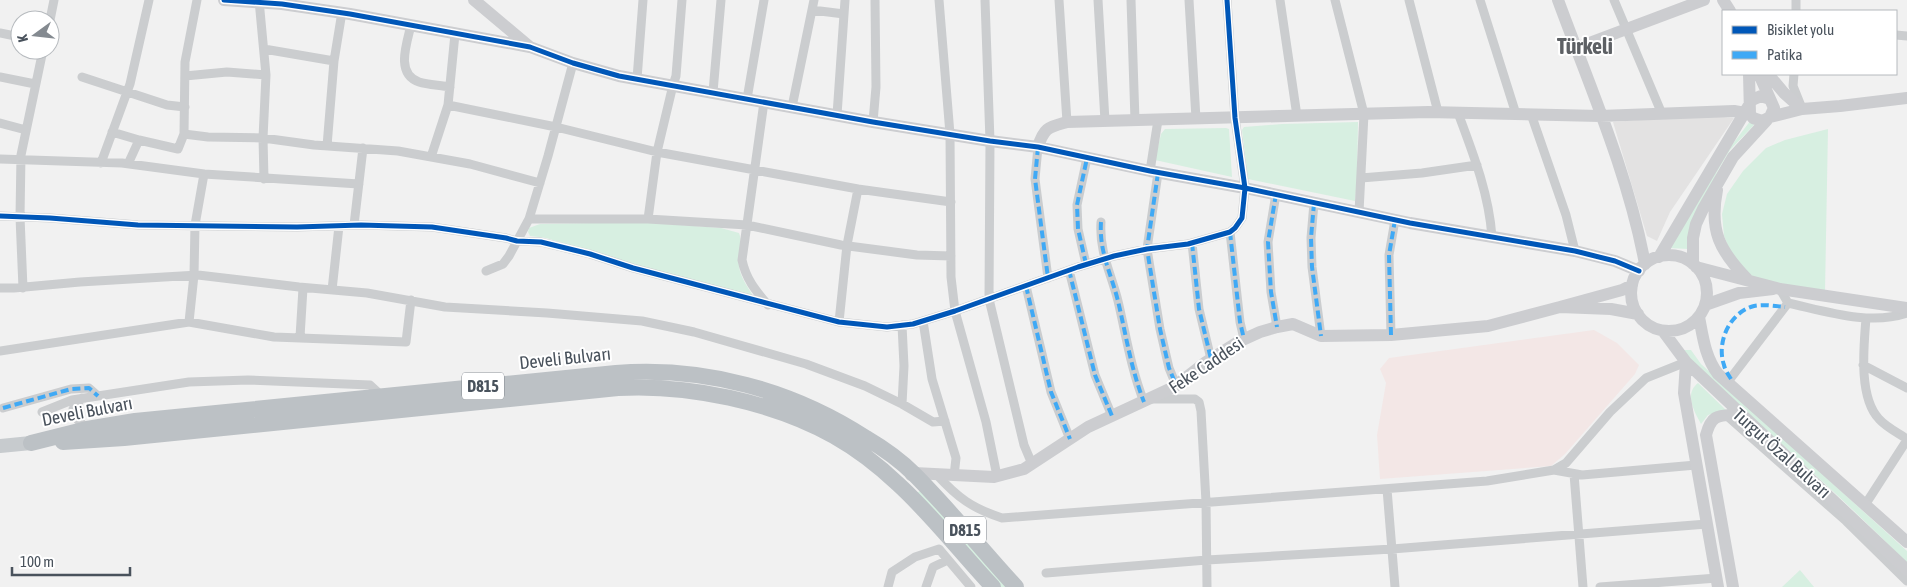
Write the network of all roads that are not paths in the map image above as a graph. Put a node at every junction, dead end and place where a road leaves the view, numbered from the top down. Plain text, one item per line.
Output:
1 (149, 0) edge
2 (197, 0) edge
3 (224, 0) edge
4 (474, 0) edge
5 (643, 0) edge
6 (682, 0) edge
7 (721, 0) edge
8 (764, 0) edge
9 (814, 0) edge
10 (844, 0) edge
11 (875, 0) edge
12 (939, 0) edge
13 (985, 0) edge
14 (1059, 0) edge
15 (1098, 0) edge
16 (1131, 0) edge
17 (1189, 0) edge
18 (1227, 0) edge
19 (1280, 0) edge
20 (1335, 0) edge
21 (1410, 0) edge
22 (1480, 0) edge
23 (1558, 0) edge
24 (1614, 0) edge
25 (1704, 0) edge
26 (259, 1) edge
27 (1686, 3) edge
28 (812, 10) junction
29 (342, 12) junction
30 (844, 14) junction
31 (411, 25) junction
32 (1626, 29) junction
33 (455, 34) junction
34 (530, 47) junction
35 (1576, 48) junction
36 (264, 49) junction
37 (40, 60) edge
38 (334, 61) junction
39 (573, 63) junction
40 (266, 75) junction
41 (1749, 75) edge
42 (1759, 75) edge
43 (1769, 75) edge
44 (1794, 75) edge
45 (0, 76) edge
46 (185, 76) junction
47 (82, 77) dead end
48 (637, 79) junction
49 (35, 84) junction
50 (673, 85) junction
51 (450, 87) junction
52 (127, 92) junction
53 (713, 92) junction
54 (1907, 98) edge
55 (747, 99) junction
56 (1771, 101) junction
57 (764, 102) junction
58 (448, 105) junction
59 (185, 107) junction
60 (792, 107) junction
61 (1748, 108) junction
62 (1802, 109) junction
63 (1438, 112) junction
64 (1458, 112) junction
65 (1364, 114) junction
66 (1516, 114) junction
67 (1531, 114) junction
68 (1662, 114) junction
69 (836, 115) junction
70 (1297, 116) junction
71 (1600, 116) junction
72 (1235, 118) junction
73 (1769, 118) junction
74 (1196, 119) junction
75 (1135, 120) junction
76 (1158, 120) junction
77 (1105, 121) junction
78 (873, 122) junction
79 (1067, 122) junction
80 (0, 124) edge
81 (556, 127) junction
82 (26, 130) junction
83 (112, 132) junction
84 (184, 134) junction
85 (950, 134) junction
86 (263, 138) junction
87 (139, 140) junction
88 (990, 141) junction
89 (327, 146) junction
90 (1038, 147) junction
91 (363, 148) junction
92 (657, 152) junction
93 (431, 157) junction
94 (0, 158) edge
95 (1086, 158) junction
96 (21, 160) junction
97 (101, 163) junction
98 (128, 164) junction
99 (1477, 165) junction
100 (755, 170) junction
101 (1154, 172) junction
102 (204, 174) junction
103 (1361, 178) junction
104 (264, 179) junction
105 (1719, 182) junction
106 (540, 183) junction
107 (359, 184) junction
108 (1245, 188) junction
109 (858, 189) junction
110 (1276, 194) junction
111 (950, 202) junction
112 (1314, 203) junction
113 (1359, 212) junction
114 (0, 216) edge
115 (20, 217) junction
116 (529, 219) junction
117 (648, 219) junction
118 (1395, 220) junction
119 (1100, 222) dead end
120 (195, 225) junction
121 (354, 225) junction
122 (747, 225) junction
123 (339, 226) junction
124 (1230, 232) junction
125 (1492, 237) junction
126 (517, 242) junction
127 (1192, 243) junction
128 (847, 246) junction
129 (1147, 249) junction
130 (1575, 251) junction
131 (951, 256) junction
132 (1659, 257) junction
133 (1104, 259) junction
134 (1086, 264) junction
135 (1695, 266) junction
136 (1642, 268) junction
137 (1069, 270) junction
138 (486, 271) dead end
139 (194, 275) junction
140 (1048, 278) junction
141 (1748, 280) junction
142 (1632, 285) junction
143 (1026, 286) junction
144 (0, 288) edge
145 (23, 288) junction
146 (303, 288) junction
147 (1780, 289) junction
148 (332, 290) junction
149 (1829, 296) junction
150 (989, 299) junction
151 (411, 300) junction
152 (1788, 303) junction
153 (768, 305) junction
154 (1705, 305) junction
155 (1560, 307) junction
156 (1907, 308) edge
157 (956, 311) junction
158 (1830, 312) junction
159 (1907, 313) edge
160 (1638, 314) junction
161 (1699, 317) junction
162 (1866, 318) junction
163 (923, 321) junction
164 (189, 322) junction
165 (839, 322) junction
166 (902, 325) junction
167 (1277, 327) junction
168 (1663, 331) junction
169 (1392, 335) junction
170 (1321, 336) junction
171 (300, 337) junction
172 (1244, 338) junction
173 (0, 351) edge
174 (1211, 359) junction
175 (1686, 362) junction
176 (1863, 365) junction
177 (1727, 383) junction
178 (1176, 385) junction
179 (1907, 388) edge
180 (98, 396) junction
181 (382, 396) junction
182 (82, 398) junction
183 (1146, 401) junction
184 (902, 404) junction
185 (3, 408) dead end
186 (42, 412) dead end
187 (1733, 415) junction
188 (1112, 416) junction
189 (945, 420) junction
190 (87, 429) junction
191 (1070, 439) junction
192 (1907, 440) edge
193 (31, 443) junction
194 (0, 446) edge
195 (1032, 464) junction
196 (1696, 465) junction
197 (1554, 470) junction
198 (914, 473) junction
199 (1574, 474) junction
200 (936, 475) junction
201 (954, 476) junction
202 (997, 476) junction
203 (898, 484) junction
204 (1387, 489) junction
205 (1206, 502) junction
206 (1865, 505) junction
207 (1707, 524) junction
208 (1579, 534) junction
209 (1907, 542) edge
210 (1392, 549) junction
211 (948, 560) junction
212 (1207, 560) junction
213 (1907, 570) edge
214 (1046, 573) dead end
215 (1907, 581) edge
216 (1718, 582) edge
217 (988, 585) edge
218 (888, 587) edge
219 (926, 587) edge
220 (971, 587) edge
221 (1016, 587) edge
222 (1207, 587) edge
223 (1394, 587) edge
224 (1583, 587) edge
225 (1600, 587) edge
226 (1733, 587) edge

1 - 52 street
2 - 46 street
3 - 26 street
4 - 34 street
5 - 48 street
6 - 50 street
7 - 53 street
8 - 55 street
9 - 28 street
10 - 30 street
11 - 78 street
12 - 85 street
13 - 88 street
14 - 79 street
15 - 77 street
16 - 75 street
17 - 74 street
18 - 72 street
19 - 70 street
20 - 65 street
21 - 63 street
22 - 66 street
23 - 35 street
24 - 32 street
25 - 27 street
26 - 29 street
26 - 36 street
27 - 32 street
28 - 30 street
28 - 60 street
29 - 31 street
29 - 38 street
30 - 69 street
31 - 33 street
31 - 51 street
32 - 35 street
32 - 68 street
33 - 34 street
33 - 51 street
34 - 39 street
35 - 71 street
36 - 38 street
36 - 40 street
37 - 49 street
38 - 89 street
39 - 48 street
39 - 81 street
40 - 46 street
40 - 86 street
41 - 61 street
42 - 56 street
43 - 62 street
44 - 62 street
45 - 49 street
46 - 59 street
47 - 52 street
48 - 50 street
49 - 82 street
50 - 53 street
50 - 92 street
51 - 58 street
52 - 59 street
52 - 83 street
53 - 55 street
54 - 62 street
55 - 57 street
56 - 61 street
56 - 62 street
56 - 73 street
57 - 60 street
57 - 100 street
58 - 81 street
58 - 93 street
59 - 84 street
60 - 69 street
61 - 68 street
61 - 73 street
61 - 132 street
62 - 73 street
63 - 64 street
63 - 65 street
64 - 66 street
64 - 99 street
65 - 70 street
65 - 103 street
66 - 67 street
67 - 71 street
67 - 130 street
68 - 71 street
69 - 78 street
70 - 72 street
71 - 136 street
72 - 74 street
72 - 108 street
73 - 105 street
74 - 76 street
75 - 76 street
75 - 77 street
76 - 101 street
77 - 79 street
78 - 85 street
79 - 90 street
80 - 82 street
81 - 92 street
81 - 106 street
82 - 96 street
83 - 87 street
83 - 97 street
84 - 86 street
84 - 87 street
85 - 88 street
85 - 111 street
86 - 89 street
86 - 104 street
87 - 98 street
88 - 90 street
88 - 150 street
89 - 91 street
90 - 95 street
90 - 140 street
91 - 93 street
91 - 107 street
92 - 100 street
92 - 117 street
93 - 106 street
94 - 96 street
95 - 101 street
95 - 134 street
96 - 97 street
96 - 115 street
97 - 98 street
98 - 102 street
99 - 103 street
99 - 125 street
100 - 109 street
100 - 122 street
101 - 108 street
101 - 129 street
102 - 104 street
102 - 120 street
103 - 113 street
104 - 107 street
105 - 135 street
105 - 141 street
106 - 116 street
107 - 121 street
108 - 110 street
108 - 124 street
109 - 111 street
109 - 128 street
110 - 112 street
110 - 167 street
111 - 131 street
112 - 113 street
112 - 170 street
113 - 118 street
114 - 115 street
115 - 120 street
115 - 145 street
116 - 117 street
116 - 126 street
117 - 122 street
118 - 125 street
118 - 169 street
119 - 133 street
120 - 123 street
120 - 139 street
121 - 123 street
121 - 126 street
122 - 128 street
122 - 153 street
123 - 148 street
124 - 127 street
124 - 172 street
125 - 130 street
126 - 138 street
126 - 153 street
127 - 129 street
127 - 174 street
128 - 131 street
128 - 165 street
129 - 133 street
129 - 178 street
130 - 136 street
131 - 157 street
132 - 135 street
132 - 136 street
133 - 134 street
133 - 183 street
134 - 137 street
135 - 141 street
135 - 154 street
136 - 142 street
137 - 140 street
137 - 188 street
139 - 145 street
139 - 146 street
139 - 164 street
140 - 143 street
141 - 147 street
142 - 155 street, Feke Caddesi
142 - 160 street
143 - 150 street
143 - 191 street
144 - 145 street
146 - 148 street
146 - 171 street
147 - 149 street
147 - 152 street
147 - 154 street
148 - 151 street
149 - 156 street
149 - 158 street
150 - 157 street
150 - 195 street
151 - 171 street
151 - 184 street
152 - 158 street
152 - 177 street
153 - 165 street
154 - 161 street
155 - 160 street
155 - 169 street, Feke Caddesi
157 - 163 street
157 - 202 street
158 - 162 street
159 - 162 street
160 - 168 street
161 - 168 street
161 - 177 street, Turgut Özal Bulvarı
162 - 176 street
163 - 166 street
163 - 189 street
164 - 171 street
164 - 173 street
165 - 166 street
166 - 184 street
167 - 170 street, Feke Caddesi
167 - 172 street, Feke Caddesi
168 - 175 street, Turgut Özal Bulvarı
169 - 170 street, Feke Caddesi
172 - 174 street, Feke Caddesi
174 - 178 street, Feke Caddesi
175 - 187 street, Turgut Özal Bulvarı
175 - 196 street
175 - 197 street
176 - 179 street
176 - 192 street
177 - 206 street, Turgut Özal Bulvarı
178 - 183 street, Feke Caddesi
180 - 181 street
180 - 182 street
180 - 185 street
181 - 190 highway, Develi Bulvarı / D815
181 - 198 highway, Develi Bulvarı / D815
182 - 186 street
182 - 190 street
183 - 188 street, Feke Caddesi
183 - 205 street
184 - 189 street
187 - 213 street, Turgut Özal Bulvarı
187 - 215 street, Turgut Özal Bulvarı
187 - 226 street
188 - 191 street, Feke Caddesi
189 - 201 street
190 - 193 highway, Develi Bulvarı / D815
191 - 195 street, Feke Caddesi
192 - 206 street
193 - 194 main road, D815
193 - 203 highway, Develi Bulvarı / D815
195 - 202 street, Feke Caddesi
196 - 199 street
196 - 207 street
197 - 199 street
197 - 204 street
198 - 200 street, Feke Caddesi
198 - 203 street
198 - 221 highway, Develi Bulvarı / D815
199 - 208 street
200 - 201 street, Feke Caddesi
200 - 205 street
201 - 202 street, Feke Caddesi
203 - 217 highway, Develi Bulvarı / D815
204 - 205 street
204 - 210 street
205 - 212 street
206 - 209 street, Turgut Özal Bulvarı
207 - 208 street
207 - 216 street
208 - 210 street
208 - 224 street
210 - 212 street
210 - 223 street
211 - 218 street
211 - 219 street
211 - 220 street
212 - 214 street
212 - 222 street
216 - 225 street

